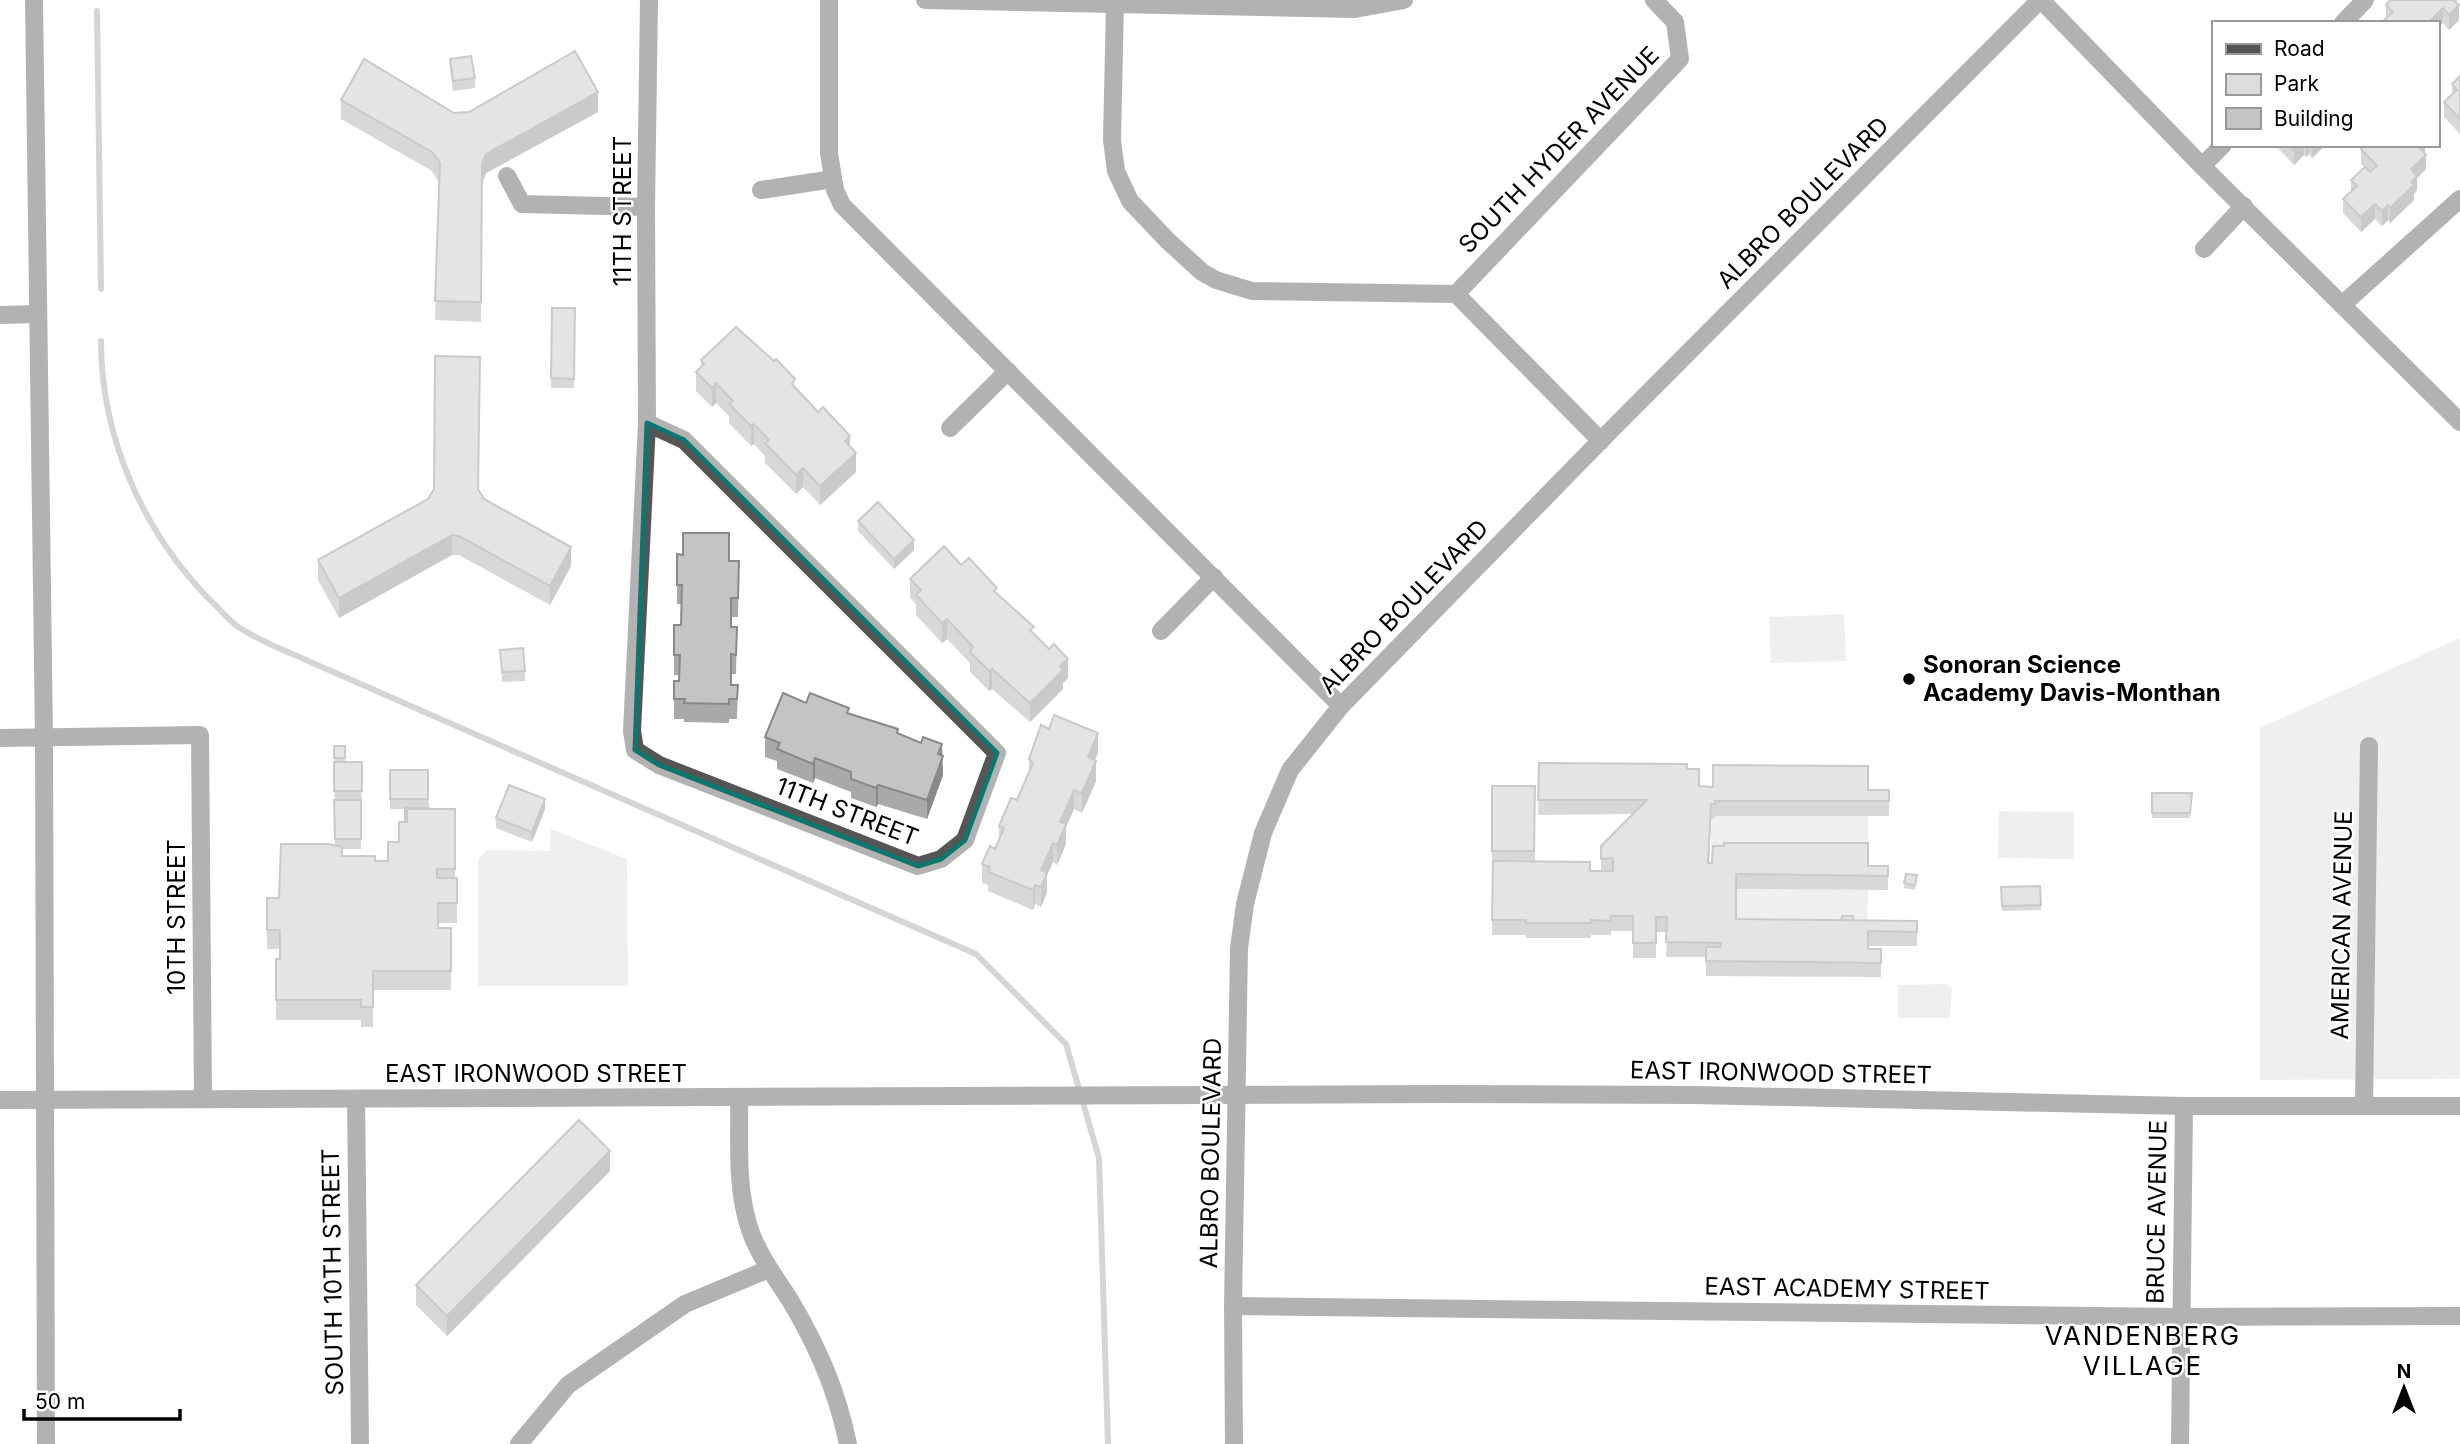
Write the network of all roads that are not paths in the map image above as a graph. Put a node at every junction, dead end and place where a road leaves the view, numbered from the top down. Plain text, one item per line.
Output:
1 (34, 0) edge
2 (649, 0) edge
3 (829, 0) edge
4 (925, 0) edge
5 (1404, 0) edge
6 (1654, 0) edge
7 (2040, 0) edge
8 (2365, 0) edge
9 (1115, 3) junction
10 (2345, 21) edge
11 (2221, 147) edge
12 (2202, 166) junction
13 (507, 176) dead end
14 (833, 179) junction
15 (761, 190) dead end
16 (2460, 199) edge
17 (2244, 206) junction
18 (646, 207) junction
19 (2204, 249) dead end
20 (1456, 294) junction
21 (2342, 304) junction
22 (37, 314) junction
23 (0, 315) edge
24 (1008, 371) junction
25 (2460, 422) edge
26 (647, 423) junction
27 (950, 428) dead end
28 (1601, 441) junction
29 (1214, 577) junction
30 (1161, 631) dead end
31 (1341, 706) junction
32 (44, 737) junction
33 (0, 738) edge
34 (2369, 746) dead end
35 (1236, 1096) junction
36 (738, 1097) junction
37 (44, 1098) junction
38 (203, 1099) junction
39 (0, 1100) edge
40 (356, 1100) junction
41 (2364, 1105) junction
42 (2184, 1106) junction
43 (2460, 1106) edge
44 (769, 1269) junction
45 (1233, 1306) junction
46 (2460, 1316) edge
47 (2180, 1317) junction
48 (46, 1444) edge
49 (360, 1444) edge
50 (519, 1444) edge
51 (848, 1444) edge
52 (1234, 1444) edge
53 (2180, 1444) edge

1 - 22 street
2 - 18 street, 11TH STREET
3 - 14 street
4 - 9 street
5 - 9 street
6 - 20 street, SOUTH HYDER AVENUE
7 - 12 street
7 - 28 street, ALBRO BOULEVARD
8 - 10 street
9 - 20 street
11 - 12 street
12 - 17 street
13 - 18 street
14 - 15 street
14 - 24 street
16 - 21 street
17 - 19 street
17 - 21 street
18 - 26 street, 11TH STREET
20 - 28 street
21 - 25 street
22 - 23 street
22 - 32 street
24 - 27 street
24 - 29 street
26 - 26 street, 11TH STREET
28 - 31 street, ALBRO BOULEVARD
29 - 30 street
29 - 31 street
31 - 35 street, ALBRO BOULEVARD
32 - 33 street
32 - 37 street
32 - 38 street, 10TH STREET
34 - 41 street, AMERICAN AVENUE
35 - 36 street, EAST IRONWOOD STREET
35 - 42 street, EAST IRONWOOD STREET
35 - 45 street, ALBRO BOULEVARD
36 - 40 street, EAST IRONWOOD STREET
36 - 44 street
37 - 38 street, EAST IRONWOOD STREET
37 - 39 street, EAST IRONWOOD STREET
37 - 48 street
38 - 40 street, EAST IRONWOOD STREET
40 - 49 street, SOUTH 10TH STREET
41 - 42 street, EAST IRONWOOD STREET
41 - 43 street, EAST IRONWOOD STREET
42 - 47 street, BRUCE AVENUE
44 - 50 street
44 - 51 street
45 - 47 street, EAST ACADEMY STREET
45 - 52 street, ALBRO BOULEVARD
46 - 47 street, EAST ACADEMY STREET
47 - 53 street, BRUCE AVENUE

